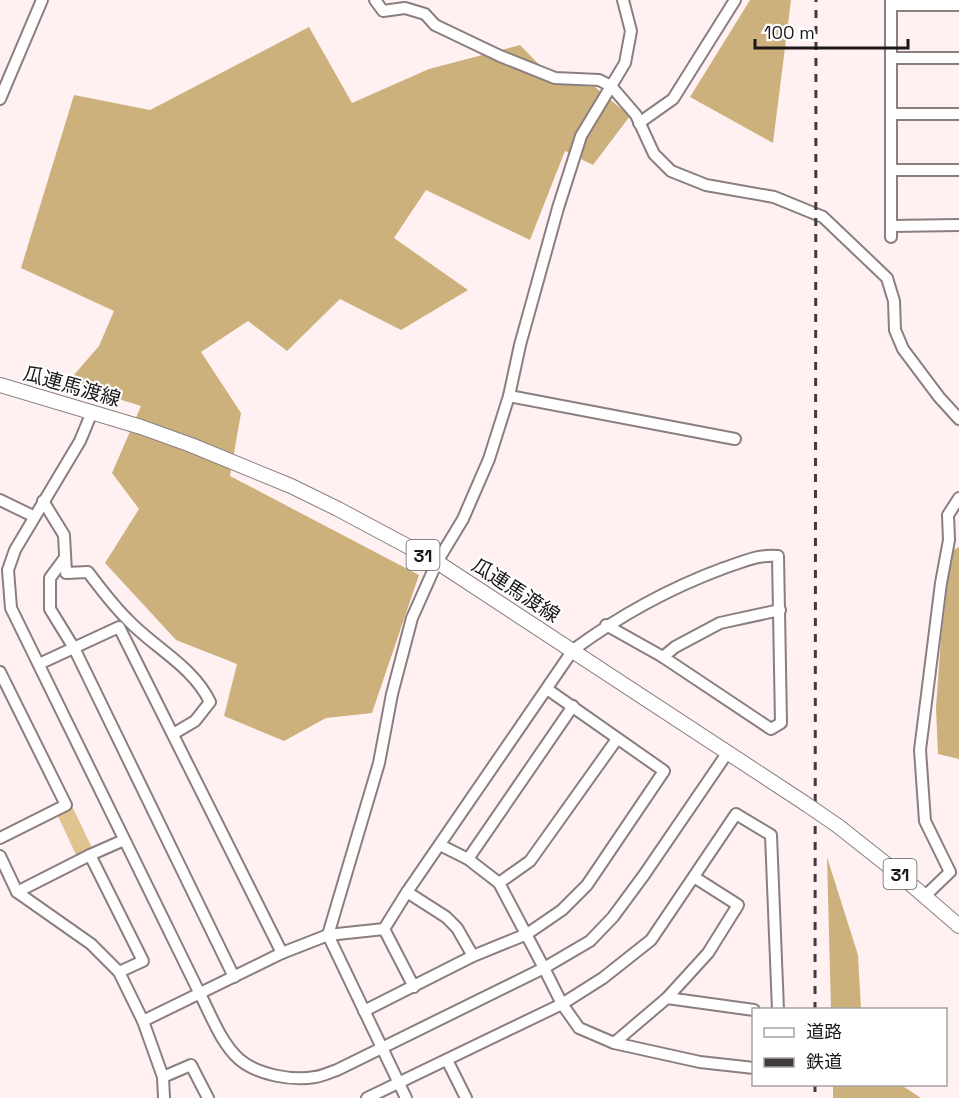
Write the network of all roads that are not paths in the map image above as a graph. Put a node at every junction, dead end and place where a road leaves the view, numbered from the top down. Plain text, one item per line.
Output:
1 (42, 0) edge
2 (375, 0) edge
3 (623, 0) edge
4 (735, 0) edge
5 (891, 3) edge
6 (959, 5) edge
7 (891, 58) junction
8 (959, 58) edge
9 (611, 86) junction
10 (0, 99) edge
11 (891, 114) junction
12 (959, 114) edge
13 (639, 123) junction
14 (891, 170) junction
15 (959, 170) edge
16 (959, 225) edge
17 (0, 385) edge
18 (509, 396) junction
19 (92, 412) junction
20 (959, 419) edge
21 (735, 439) dead end
22 (959, 498) edge
23 (0, 500) edge
24 (43, 501) junction
25 (33, 516) junction
26 (64, 559) junction
27 (437, 562) junction
28 (780, 610) junction
29 (606, 625) junction
30 (74, 648) junction
31 (573, 650) junction
32 (663, 657) junction
33 (39, 664) junction
34 (0, 672) edge
35 (547, 689) junction
36 (573, 706) junction
37 (173, 734) junction
38 (617, 739) junction
39 (728, 752) junction
40 (0, 838) edge
41 (124, 840) junction
42 (440, 845) junction
43 (90, 855) junction
44 (0, 856) edge
45 (468, 859) junction
46 (694, 877) junction
47 (499, 884) junction
48 (17, 892) junction
49 (406, 892) junction
50 (925, 896) junction
51 (959, 926) edge
52 (384, 929) junction
53 (526, 934) junction
54 (328, 935) junction
55 (282, 953) junction
56 (472, 956) junction
57 (544, 968) junction
58 (119, 972) junction
59 (234, 977) junction
60 (414, 987) junction
61 (200, 994) junction
62 (667, 998) junction
63 (562, 1004) junction
64 (778, 1008) edge
65 (752, 1010) edge
66 (364, 1011) junction
67 (143, 1021) junction
68 (614, 1043) junction
69 (383, 1049) junction
70 (447, 1060) junction
71 (752, 1068) edge
72 (163, 1077) junction
73 (398, 1082) junction
74 (164, 1098) edge
75 (208, 1098) edge
76 (367, 1098) edge
77 (406, 1098) edge
78 (466, 1098) edge

1 - 10 street
2 - 9 street
3 - 9 street
4 - 13 street
5 - 6 street
5 - 7 street
7 - 8 street
7 - 11 street
9 - 13 street
9 - 18 street
11 - 12 street
11 - 14 street
13 - 20 street
14 - 15 street
14 - 16 street
17 - 19 main road, 瓜連馬渡線 / 31
18 - 21 street
18 - 27 street
19 - 24 street
19 - 27 main road, 瓜連馬渡線 / 31
22 - 50 street
23 - 25 street
24 - 25 street
24 - 26 street
25 - 33 street
26 - 30 street
26 - 37 street
27 - 31 main road, 瓜連馬渡線 / 31
27 - 54 street
28 - 29 street
28 - 32 street
28 - 32 street
29 - 31 street
29 - 32 street
30 - 33 street
30 - 37 street
30 - 59 street
31 - 35 street
31 - 39 main road, 瓜連馬渡線 / 31
33 - 41 street
34 - 40 street
35 - 36 street
35 - 42 street
36 - 38 street
36 - 45 street
37 - 55 street
38 - 47 street
38 - 53 street
39 - 50 main road, 瓜連馬渡線 / 31, bridge
39 - 57 street
41 - 43 street
41 - 61 street
42 - 45 street
42 - 49 street
43 - 48 street
43 - 58 street
44 - 48 street
45 - 47 street
46 - 62 street
46 - 63 street
46 - 64 street
47 - 53 street
48 - 58 street
49 - 52 street
49 - 56 street
50 - 51 main road, 瓜連馬渡線 / 31
52 - 54 street
52 - 60 street
53 - 56 street
53 - 57 street
54 - 55 street
54 - 66 street
55 - 59 street
56 - 60 street
57 - 63 street
57 - 69 street
58 - 67 street
59 - 61 street
60 - 66 street
61 - 67 street
61 - 69 street
62 - 65 street
62 - 68 street
63 - 68 street
63 - 70 street
66 - 69 street
67 - 72 street
68 - 71 street
69 - 73 street
70 - 73 street
70 - 78 street
72 - 74 street
72 - 75 street
73 - 76 street
73 - 77 street

